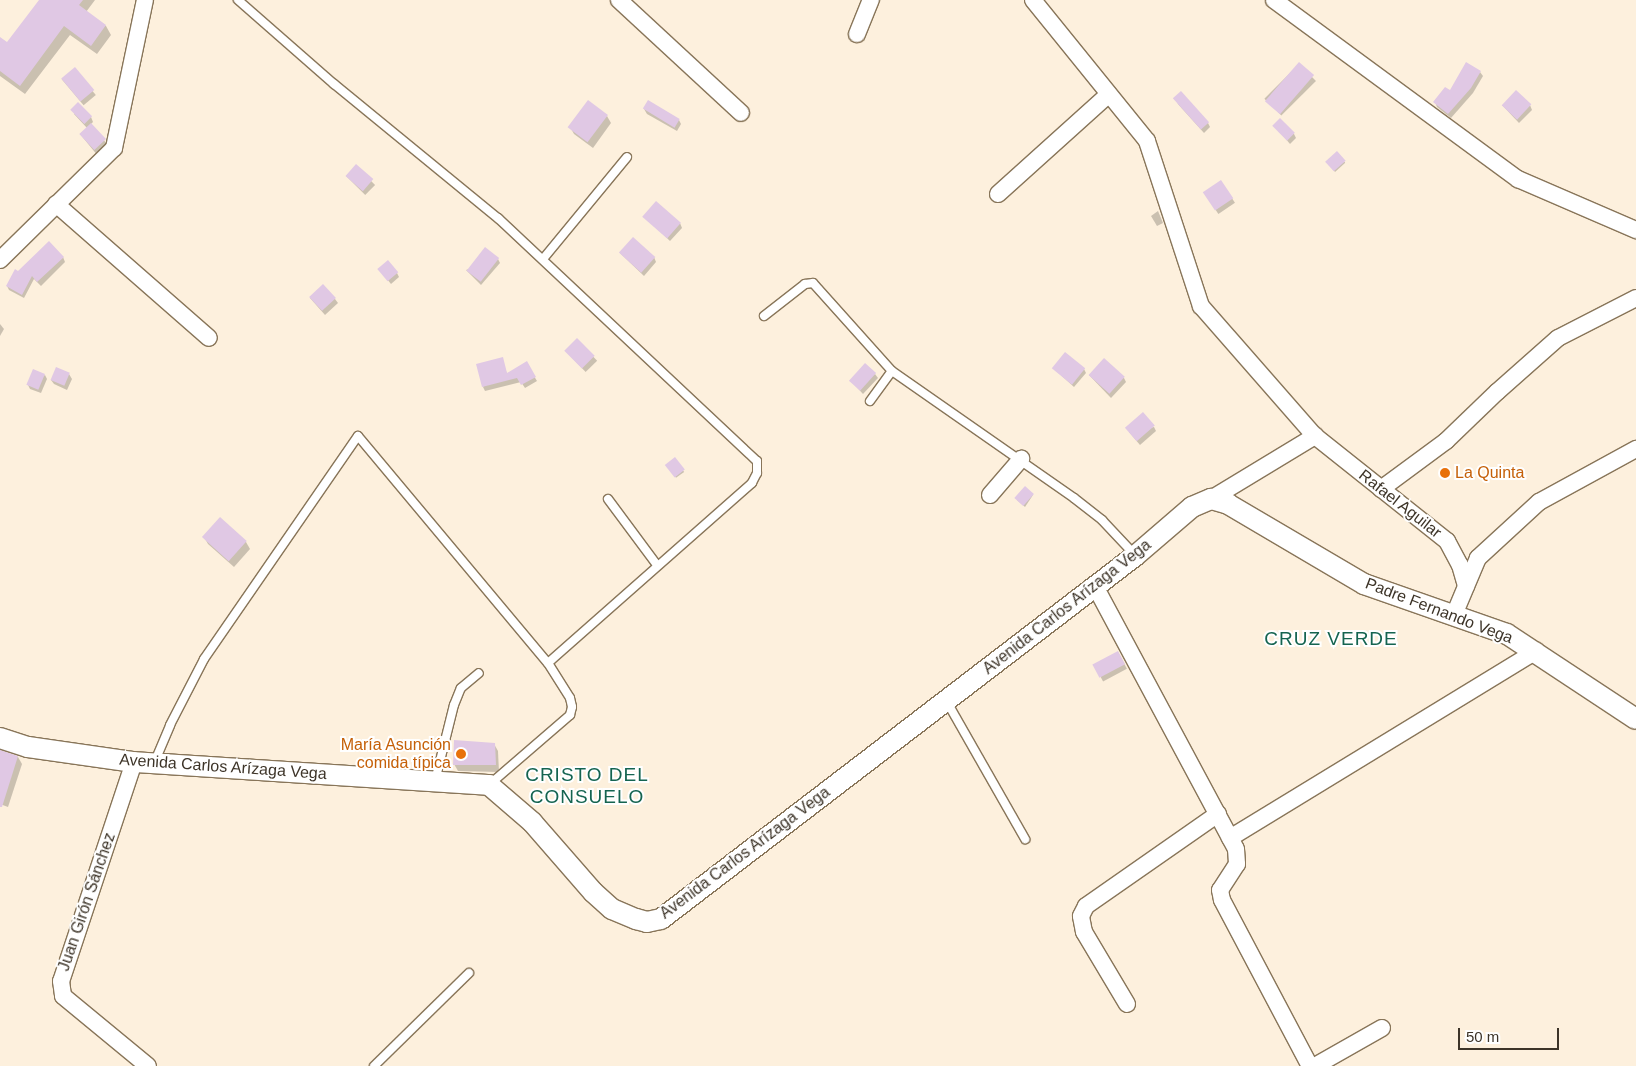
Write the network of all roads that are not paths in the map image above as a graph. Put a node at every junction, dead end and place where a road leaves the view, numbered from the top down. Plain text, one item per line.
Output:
1 (145, 0) edge
2 (238, 0) edge
3 (619, 0) edge
4 (871, 0) edge
5 (1033, 0) edge
6 (1274, 0) edge
7 (857, 34) dead end
8 (1109, 94) junction
9 (741, 112) dead end
10 (627, 157) dead end
11 (998, 194) dead end
12 (56, 204) junction
13 (1636, 230) edge
14 (543, 259) junction
15 (0, 260) edge
16 (1636, 298) edge
17 (764, 316) dead end
18 (208, 338) dead end
19 (892, 371) junction
20 (870, 401) dead end
21 (1315, 436) junction
22 (1636, 450) edge
23 (1021, 460) junction
24 (1381, 489) junction
25 (990, 496) dead end
26 (608, 499) dead end
27 (1211, 499) junction
28 (1135, 556) junction
29 (657, 565) junction
30 (1095, 586) junction
31 (1466, 586) junction
32 (1454, 615) junction
33 (1536, 651) junction
34 (548, 663) junction
35 (479, 673) dead end
36 (946, 700) junction
37 (1636, 719) edge
38 (0, 738) edge
39 (134, 762) junction
40 (154, 763) junction
41 (435, 781) junction
42 (489, 785) junction
43 (1218, 814) junction
44 (1230, 838) junction
45 (1025, 839) dead end
46 (469, 973) dead end
47 (1128, 1004) dead end
48 (1382, 1028) dead end
49 (148, 1066) edge
50 (374, 1066) edge
51 (1310, 1066) edge
52 (1315, 1066) edge

1 - 12 street
2 - 14 lane
3 - 9 street
4 - 7 street
5 - 8 street, Rafael Aguilar
6 - 13 street
8 - 11 street
8 - 21 street, Rafael Aguilar
10 - 14 lane
12 - 15 street
12 - 18 street
14 - 29 lane
16 - 24 street
17 - 19 lane
19 - 20 lane
19 - 23 lane
21 - 24 street, Rafael Aguilar
21 - 27 street
22 - 31 street
23 - 25 street
23 - 28 lane
24 - 31 street, Rafael Aguilar
26 - 29 lane
27 - 28 street, Avenida Carlos Arízaga Vega
27 - 32 street, Padre Fernando Vega
28 - 30 street, Avenida Carlos Arízaga Vega
29 - 34 lane
30 - 36 street, Avenida Carlos Arízaga Vega
30 - 43 street
31 - 32 street
32 - 33 street, Padre Fernando Vega
33 - 37 street, Padre Fernando Vega
33 - 44 street
34 - 40 lane
34 - 42 lane
35 - 41 lane
36 - 42 street, Avenida Carlos Arízaga Vega
36 - 45 lane
38 - 39 street, Avenida Carlos Arízaga Vega
39 - 40 street, Avenida Carlos Arízaga Vega
39 - 49 street, Juan Girón Sánchez
40 - 41 street, Avenida Carlos Arízaga Vega
41 - 42 street, Avenida Carlos Arízaga Vega
43 - 44 street
43 - 47 street
44 - 51 street
46 - 50 lane
48 - 52 street

